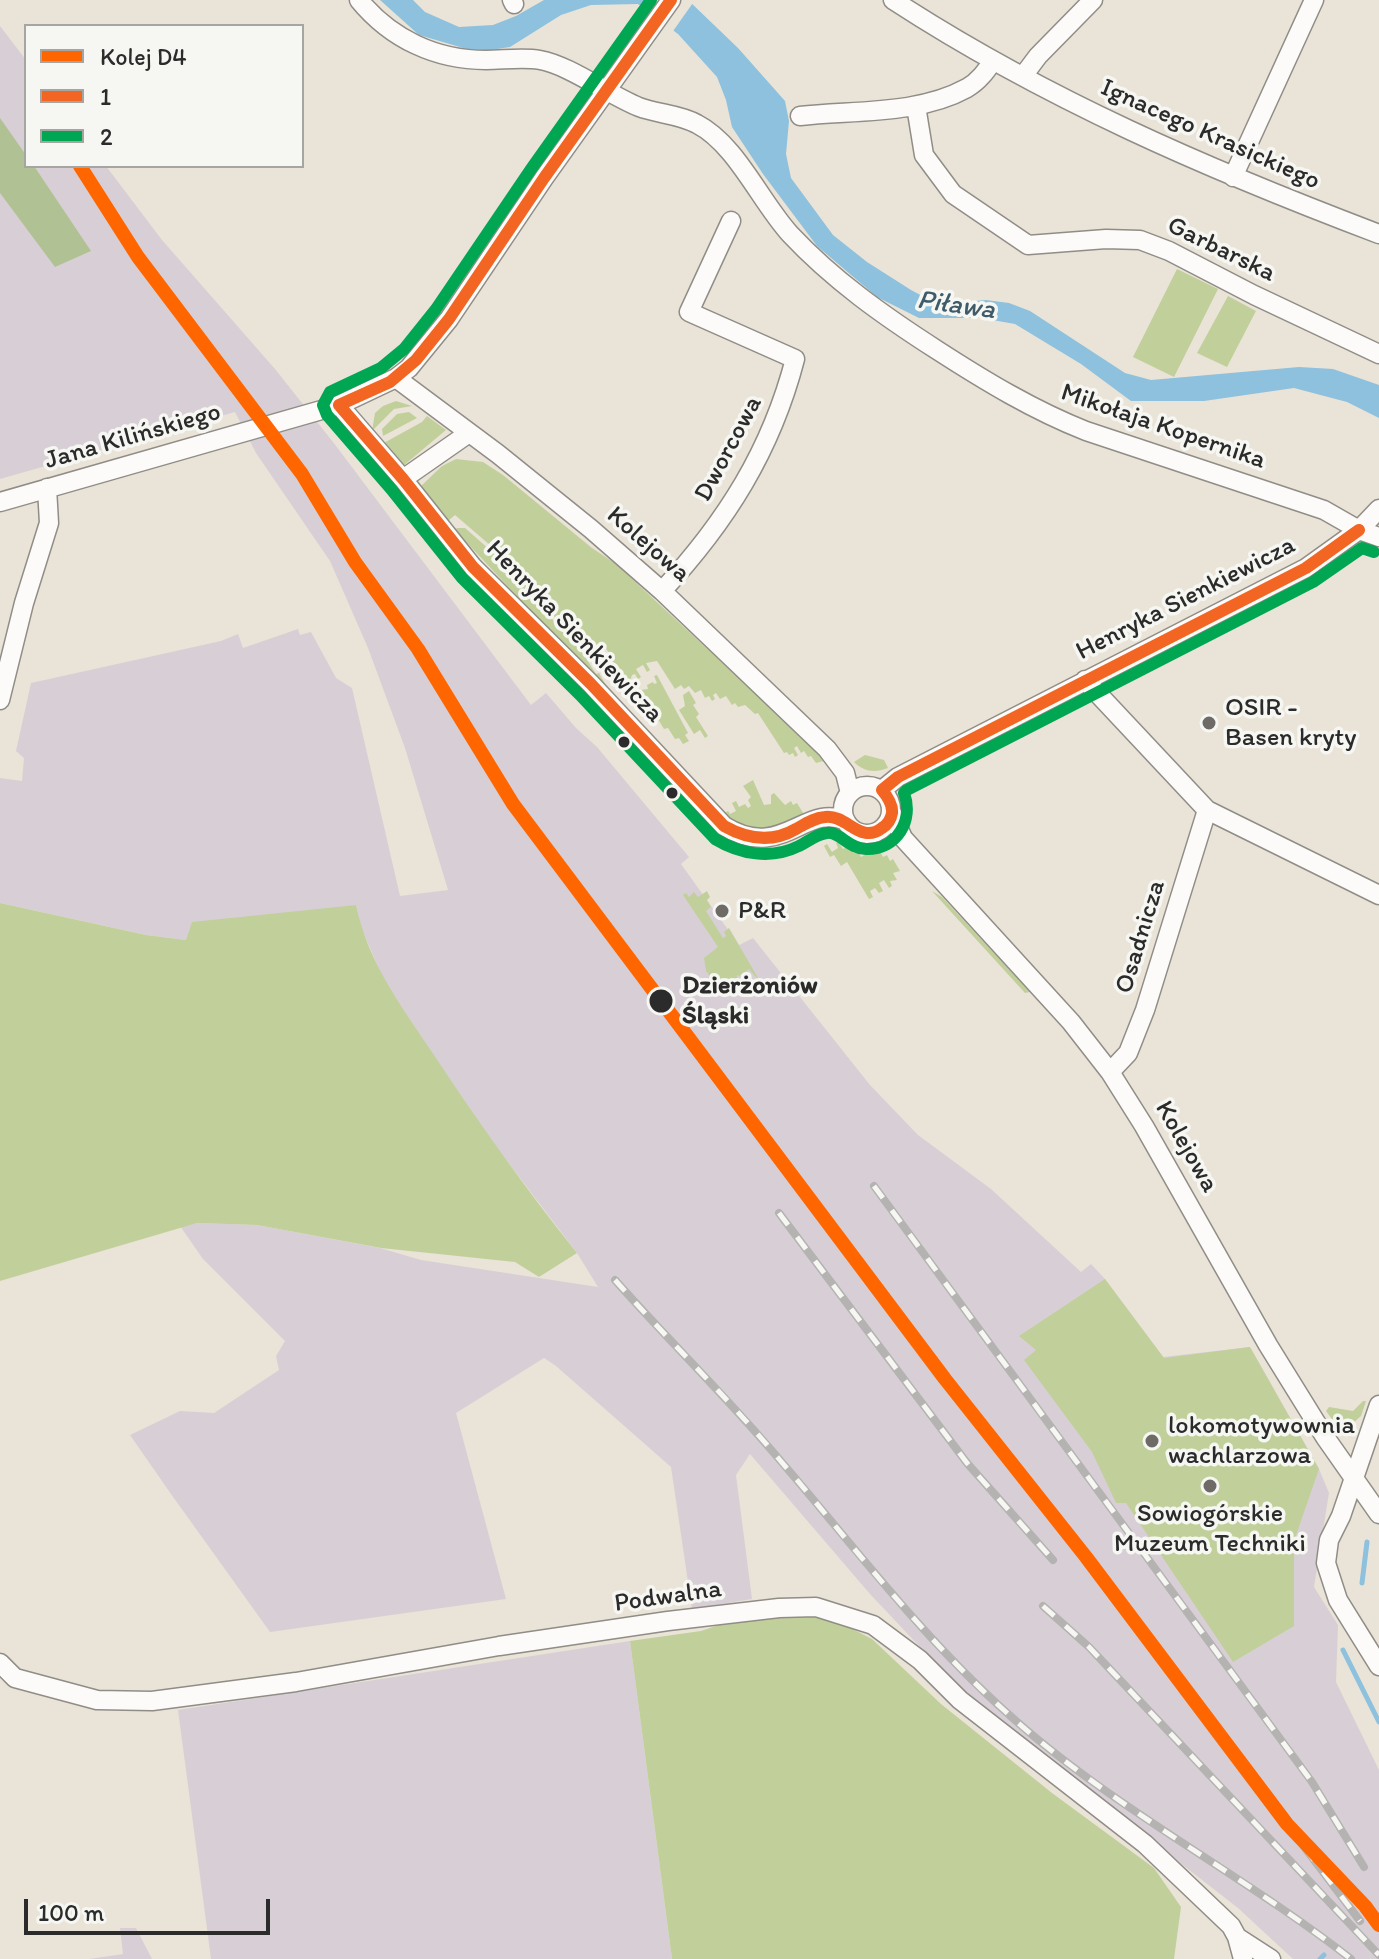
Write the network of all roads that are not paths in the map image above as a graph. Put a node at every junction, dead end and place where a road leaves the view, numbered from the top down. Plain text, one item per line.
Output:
1 (359, 0) edge
2 (671, 0) edge
3 (893, 0) edge
4 (1093, 0) edge
5 (1314, 0) edge
6 (993, 61) junction
7 (1023, 76) junction
8 (605, 91) junction
9 (916, 106) junction
10 (800, 116) dead end
11 (1233, 177) junction
12 (731, 221) dead end
13 (1379, 234) edge
14 (1379, 354) edge
15 (396, 378) junction
16 (339, 405) junction
17 (469, 433) junction
18 (403, 479) junction
19 (47, 488) junction
20 (0, 502) edge
21 (1379, 509) edge
22 (1359, 530) junction
23 (1379, 537) edge
24 (662, 591) junction
25 (1085, 680) junction
26 (0, 700) edge
27 (856, 789) junction
28 (882, 790) junction
29 (1207, 810) junction
30 (888, 820) junction
31 (846, 821) junction
32 (1379, 895) edge
33 (1110, 1072) junction
34 (1379, 1405) edge
35 (1354, 1479) junction
36 (1379, 1514) edge
37 (0, 1663) edge
38 (1379, 1666) edge
39 (1237, 1937) junction
40 (1243, 1959) edge
41 (1271, 1959) edge

1 - 8 street, Mikołaja Kopernika
2 - 8 street, Jana Kilińskiego
3 - 6 street, Ignacego Krasickiego
4 - 7 street
5 - 11 street
6 - 7 street, Ignacego Krasickiego
6 - 9 street
7 - 11 street, Ignacego Krasickiego
8 - 15 street, Jana Kilińskiego
8 - 22 street, Mikołaja Kopernika
9 - 10 street
9 - 14 street, Garbarska
11 - 13 street, Ignacego Krasickiego
12 - 24 street, Dworcowa
15 - 16 street, Jana Kilińskiego
15 - 17 street, Kolejowa
16 - 18 street, Henryka Sienkiewicza
16 - 19 street, Jana Kilińskiego
17 - 18 street
17 - 24 street, Kolejowa
18 - 31 street, Henryka Sienkiewicza
19 - 20 street, Jana Kilińskiego
19 - 26 street
21 - 22 street, Henryka Sienkiewicza
22 - 23 street, Mikołaja Kopernika
22 - 25 street, Henryka Sienkiewicza
24 - 27 street, Kolejowa
25 - 28 street, Henryka Sienkiewicza
25 - 29 street
27 - 28 street
27 - 31 street
28 - 30 street
29 - 32 street
29 - 33 street, Osadnicza
30 - 31 street
30 - 33 street, Kolejowa
33 - 35 street, Kolejowa
34 - 35 street
35 - 36 street, Kolejowa
35 - 38 street
37 - 39 street, Podwalna
39 - 40 street, Podwalna
39 - 41 street, Podwalna

